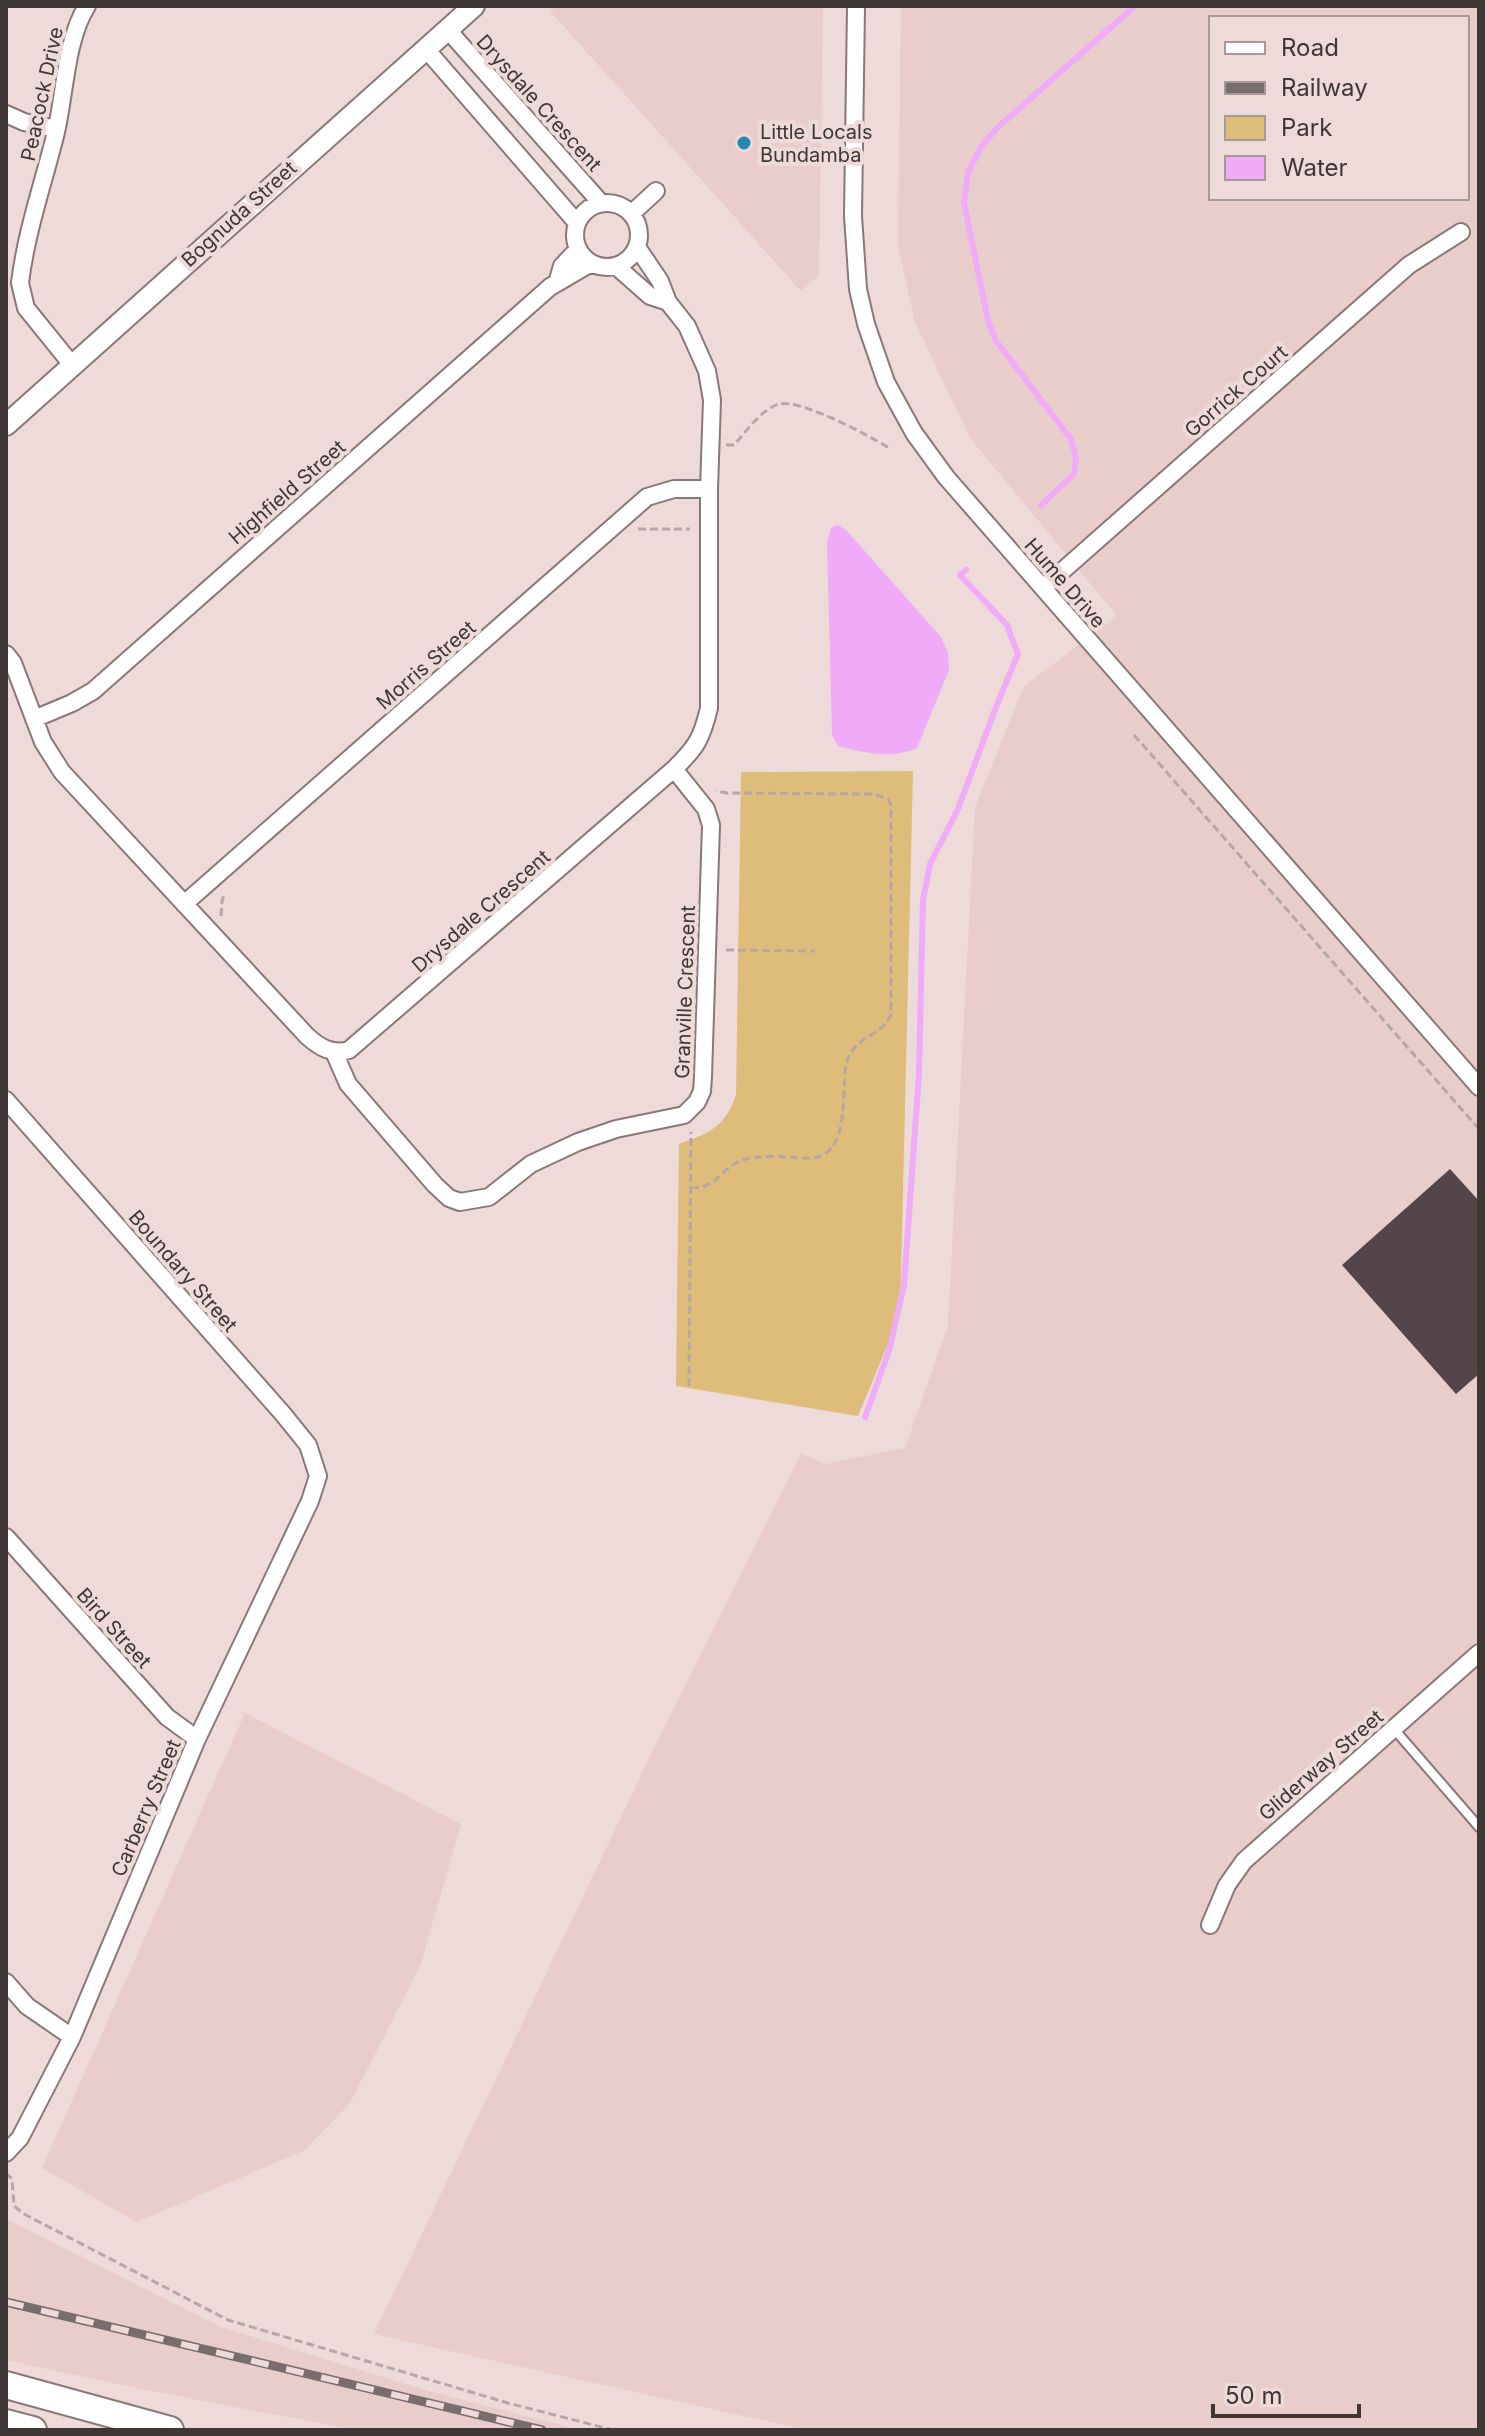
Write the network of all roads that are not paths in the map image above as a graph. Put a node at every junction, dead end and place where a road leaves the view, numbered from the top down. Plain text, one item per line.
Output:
1 (87, 6) edge
2 (474, 6) edge
3 (856, 6) edge
4 (447, 29) junction
5 (425, 48) junction
6 (6, 114) edge
7 (56, 129) junction
8 (656, 191) dead end
9 (601, 203) junction
10 (631, 214) junction
11 (577, 223) junction
12 (1461, 232) dead end
13 (637, 247) junction
14 (578, 249) junction
15 (591, 263) junction
16 (616, 266) junction
17 (558, 280) junction
18 (668, 302) junction
19 (73, 366) junction
20 (6, 425) edge
21 (709, 489) junction
22 (1043, 588) junction
23 (6, 654) edge
24 (34, 719) junction
25 (674, 769) junction
26 (184, 904) junction
27 (334, 1052) junction
28 (1479, 1087) edge
29 (6, 1100) edge
30 (318, 1476) joint
31 (6, 1537) edge
32 (1479, 1653) edge
33 (1393, 1729) junction
34 (197, 1739) junction
35 (1479, 1827) edge
36 (1210, 1925) dead end
37 (6, 1982) edge
38 (72, 2037) junction
39 (6, 2153) edge
40 (6, 2385) edge
41 (6, 2423) edge
42 (33, 2430) edge
43 (170, 2430) edge

1 - 7 street, Peacock Drive
2 - 4 street, Bognuda Street
3 - 22 street, Hume Drive
4 - 5 street, Bognuda Street
4 - 9 street, Drysdale Crescent
5 - 11 street
5 - 19 street, Bognuda Street
6 - 7 street
7 - 19 street, Peacock Drive
8 - 10 street
9 - 10 street
9 - 11 street
10 - 13 street
11 - 14 street
12 - 22 street, Gorrick Court
13 - 16 street
13 - 18 street, Drysdale Crescent
14 - 15 street
14 - 17 street, Highfield Street
15 - 16 street
15 - 17 street, Highfield Street
16 - 18 street, Drysdale Crescent
17 - 24 street, Highfield Street
18 - 21 street, Drysdale Crescent
19 - 20 street, Bognuda Street
21 - 25 street, Drysdale Crescent
21 - 26 street, Morris Street
22 - 28 street, Hume Drive
23 - 24 street
24 - 26 street
25 - 27 street, Drysdale Crescent
25 - 27 street, Granville Crescent
26 - 27 street
29 - 30 street, Boundary Street
30 - 34 street, Carberry Street
31 - 34 street, Bird Street
32 - 33 street, Gliderway Street
33 - 35 lane
33 - 36 street, Gliderway Street
34 - 38 street, Carberry Street
37 - 38 street
38 - 39 street, Carberry Street
40 - 43 main road
41 - 42 main road

